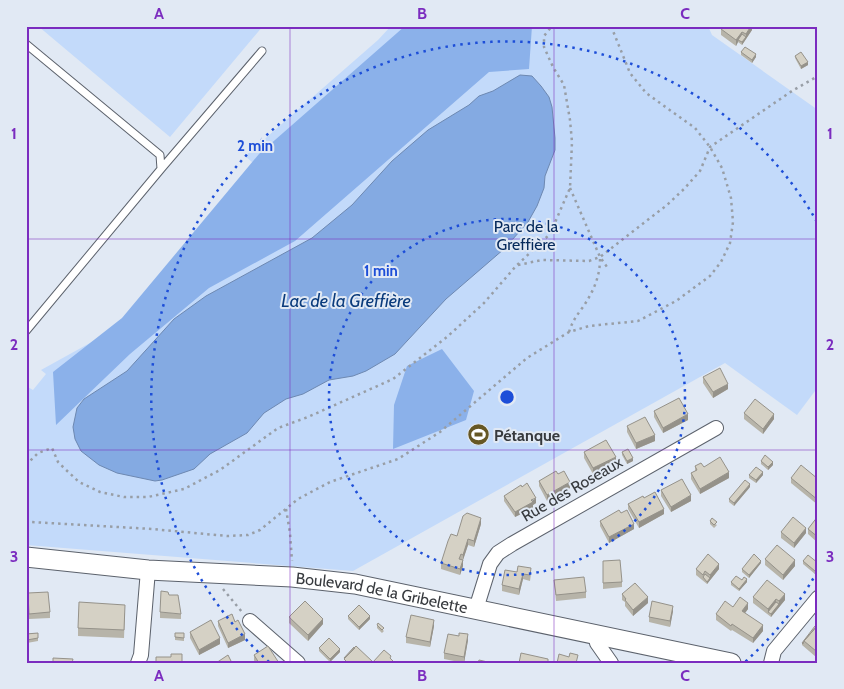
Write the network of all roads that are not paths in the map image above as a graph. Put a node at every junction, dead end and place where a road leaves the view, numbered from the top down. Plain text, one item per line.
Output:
1 (26, 44) edge
2 (262, 51) dead end
3 (161, 169) junction
4 (26, 331) edge
5 (716, 428) dead end
6 (26, 557) edge
7 (26, 567) edge
8 (148, 570) junction
9 (818, 598) edge
10 (476, 609) junction
11 (250, 621) road end
12 (595, 634) junction
13 (138, 663) edge
14 (298, 663) edge
15 (611, 663) edge
16 (731, 663) edge
17 (771, 663) edge

1 - 3 lane
2 - 3 lane
3 - 4 lane
5 - 10 street, Rue des Roseaux
6 - 8 main road, Boulevard de la Gribelette
7 - 8 main road
8 - 10 main road, Boulevard de la Gribelette
8 - 13 street
9 - 17 street
10 - 12 main road, Boulevard de la Gribelette
11 - 14 street
12 - 15 street
12 - 16 main road, Boulevard de la Gribelette

